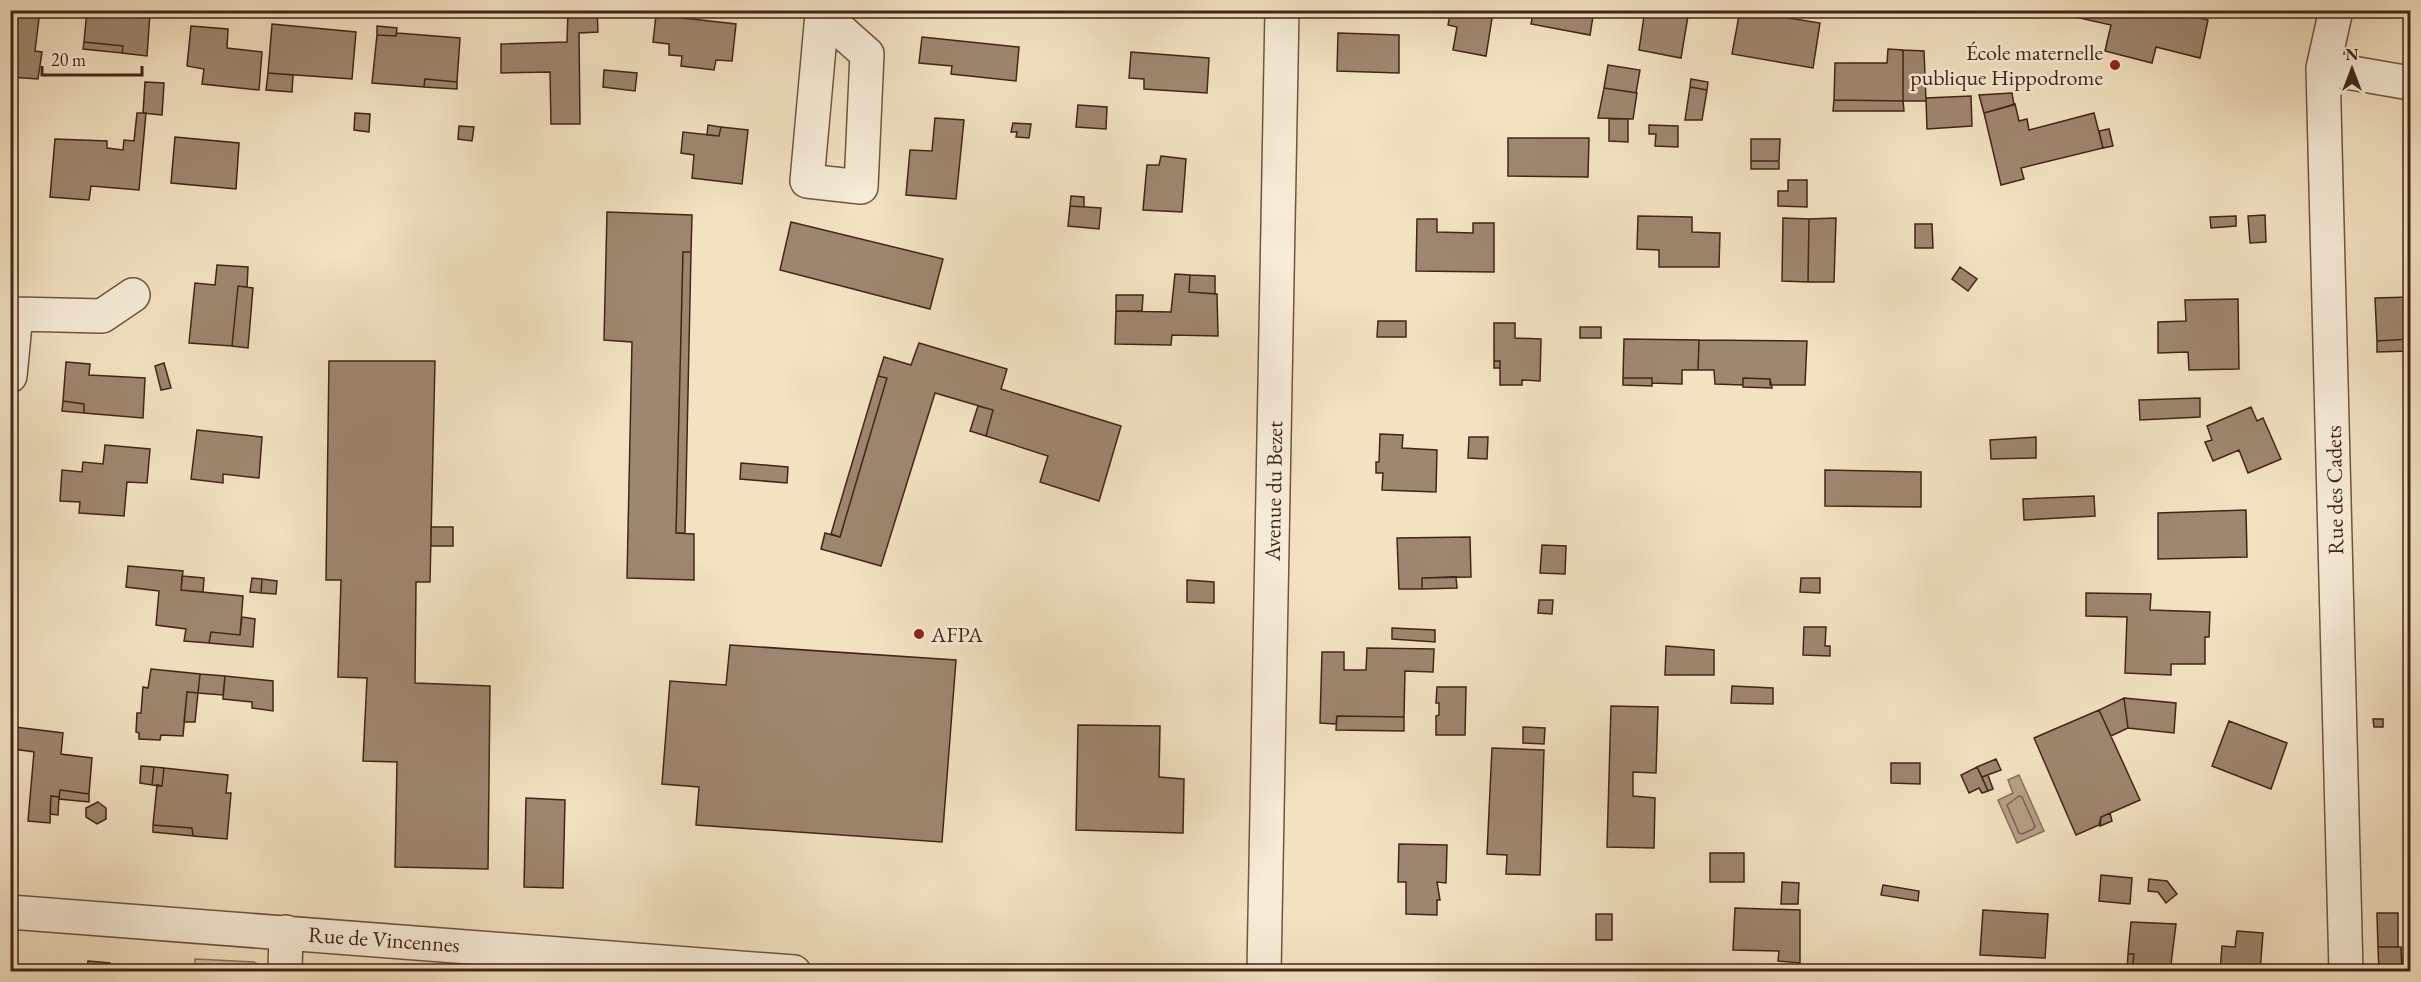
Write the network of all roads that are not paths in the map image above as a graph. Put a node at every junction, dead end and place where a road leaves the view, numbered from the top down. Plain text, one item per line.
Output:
1 (1282, 10) edge
2 (2336, 10) edge
3 (822, 12) edge
4 (2323, 68) junction
5 (2410, 83) edge
6 (133, 295) dead end
7 (13, 314) edge
8 (10, 376) edge
9 (10, 912) edge
10 (286, 932) junction
11 (285, 972) edge
12 (794, 972) edge
13 (1264, 972) edge
14 (2346, 972) edge

1 - 13 street, Avenue du Bezet
2 - 4 street, Rue des Cadets
3 - 3 street
4 - 5 street
4 - 14 street, Rue des Cadets
6 - 7 street
7 - 8 street
9 - 10 street, Rue de Vincennes
10 - 11 street
10 - 12 street, Rue de Vincennes

